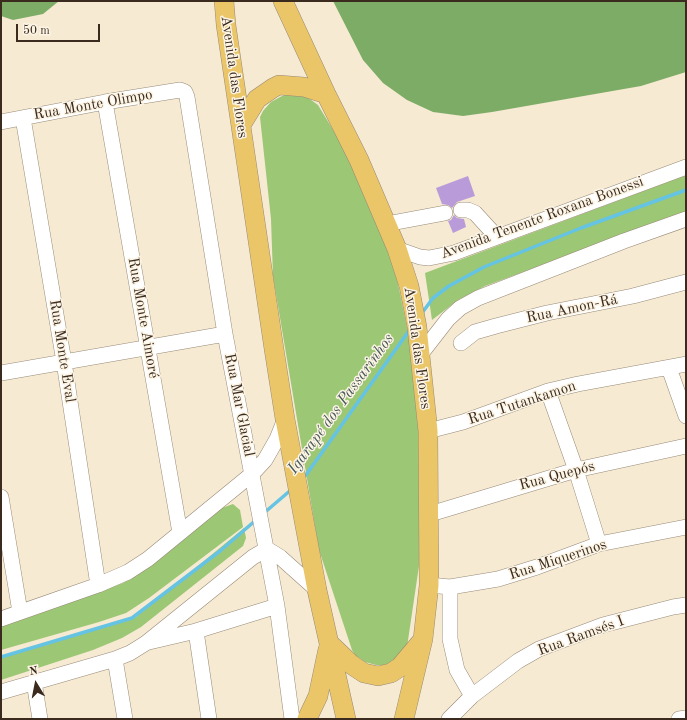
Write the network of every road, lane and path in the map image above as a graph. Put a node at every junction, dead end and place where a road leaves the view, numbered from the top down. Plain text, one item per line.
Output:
1 (224, 1) edge
2 (283, 1) edge
3 (185, 92) joint
4 (326, 94) junction
5 (105, 102) junction
6 (23, 118) junction
7 (1, 122) edge
8 (241, 125) junction
9 (686, 167) edge
10 (461, 210) dead end
11 (445, 213) dead end
12 (686, 219) edge
13 (386, 224) junction
14 (497, 237) junction
15 (397, 249) junction
16 (686, 282) edge
17 (225, 334) junction
18 (461, 343) dead end
19 (148, 347) junction
20 (420, 355) junction
21 (64, 362) junction
22 (686, 364) edge
23 (669, 368) junction
24 (1, 372) edge
25 (548, 391) junction
26 (686, 416) edge
27 (285, 419) junction
28 (428, 431) junction
29 (686, 446) edge
30 (576, 470) junction
31 (252, 474) junction
32 (1, 497) edge
33 (430, 514) junction
34 (686, 527) edge
35 (180, 533) junction
36 (599, 544) junction
37 (267, 549) junction
38 (98, 585) junction
39 (429, 586) junction
40 (450, 587) junction
41 (317, 590) junction
42 (686, 605) edge
43 (277, 606) junction
44 (20, 612) junction
45 (1, 618) edge
46 (196, 631) junction
47 (423, 639) junction
48 (146, 643) junction
49 (330, 644) junction
50 (115, 659) junction
51 (34, 682) junction
52 (1, 692) edge
53 (472, 696) junction
54 (686, 718) edge
55 (40, 719) edge
56 (125, 719) edge
57 (209, 719) edge
58 (292, 719) edge
59 (307, 719) edge
60 (346, 719) edge
61 (404, 719) edge
62 (449, 719) edge
63 (679, 719) edge

1 - 8 main road, Avenida das Flores
2 - 4 main road, Avenida das Flores
3 - 5 street, Rua Monte Olimpo
3 - 17 street, Rua Mar Glacial
4 - 8 main road
4 - 13 main road, Avenida das Flores
5 - 6 street, Rua Monte Olimpo
5 - 19 street, Rua Monte Aimoré
6 - 7 street, Rua Monte Olimpo
6 - 21 street, Rua Monte Eval
8 - 27 main road, Avenida das Flores
9 - 14 street, Avenida Tenente Roxana Bonessi
10 - 14 street
11 - 13 street
12 - 20 street
13 - 15 main road, Avenida das Flores
14 - 15 street, Avenida Tenente Roxana Bonessi
15 - 20 main road, Avenida das Flores
16 - 18 street, Rua Amon-Rá
17 - 19 street
17 - 31 street, Rua Mar Glacial
19 - 21 street
19 - 35 street, Rua Monte Aimoré
20 - 28 main road, Avenida das Flores
21 - 24 street
21 - 38 street, Rua Monte Eval
22 - 23 street, Rua Tutankamon
23 - 25 street, Rua Tutankamon
23 - 26 street
25 - 28 street, Rua Tutankamon
25 - 30 street
27 - 31 street
27 - 41 main road, Avenida das Flores
28 - 33 main road, Avenida das Flores
29 - 30 street, Rua Quepós
30 - 33 street, Rua Quepós
30 - 36 street
31 - 35 street
31 - 37 street, Rua Mar Glacial
32 - 44 street
33 - 39 main road, Avenida das Flores
34 - 36 street, Rua Miquerinos
35 - 38 street
36 - 40 street, Rua Miquerinos
37 - 41 street
37 - 43 street, Rua Mar Glacial
37 - 48 street
38 - 44 street
39 - 40 street, Rua Miquerinos
39 - 47 main road, Avenida das Flores
40 - 53 street
41 - 49 main road, Avenida das Flores
42 - 53 street, Rua Ramsés I
43 - 46 street
43 - 58 street, Rua Mar Glacial
44 - 45 street
46 - 48 street
46 - 57 street
47 - 49 main road
47 - 61 main road, Avenida das Flores
48 - 50 street
49 - 59 main road
49 - 60 main road, Avenida das Flores
50 - 51 street
50 - 56 street
51 - 52 street
51 - 55 street
53 - 62 street, Rua Ramsés I
54 - 63 street

